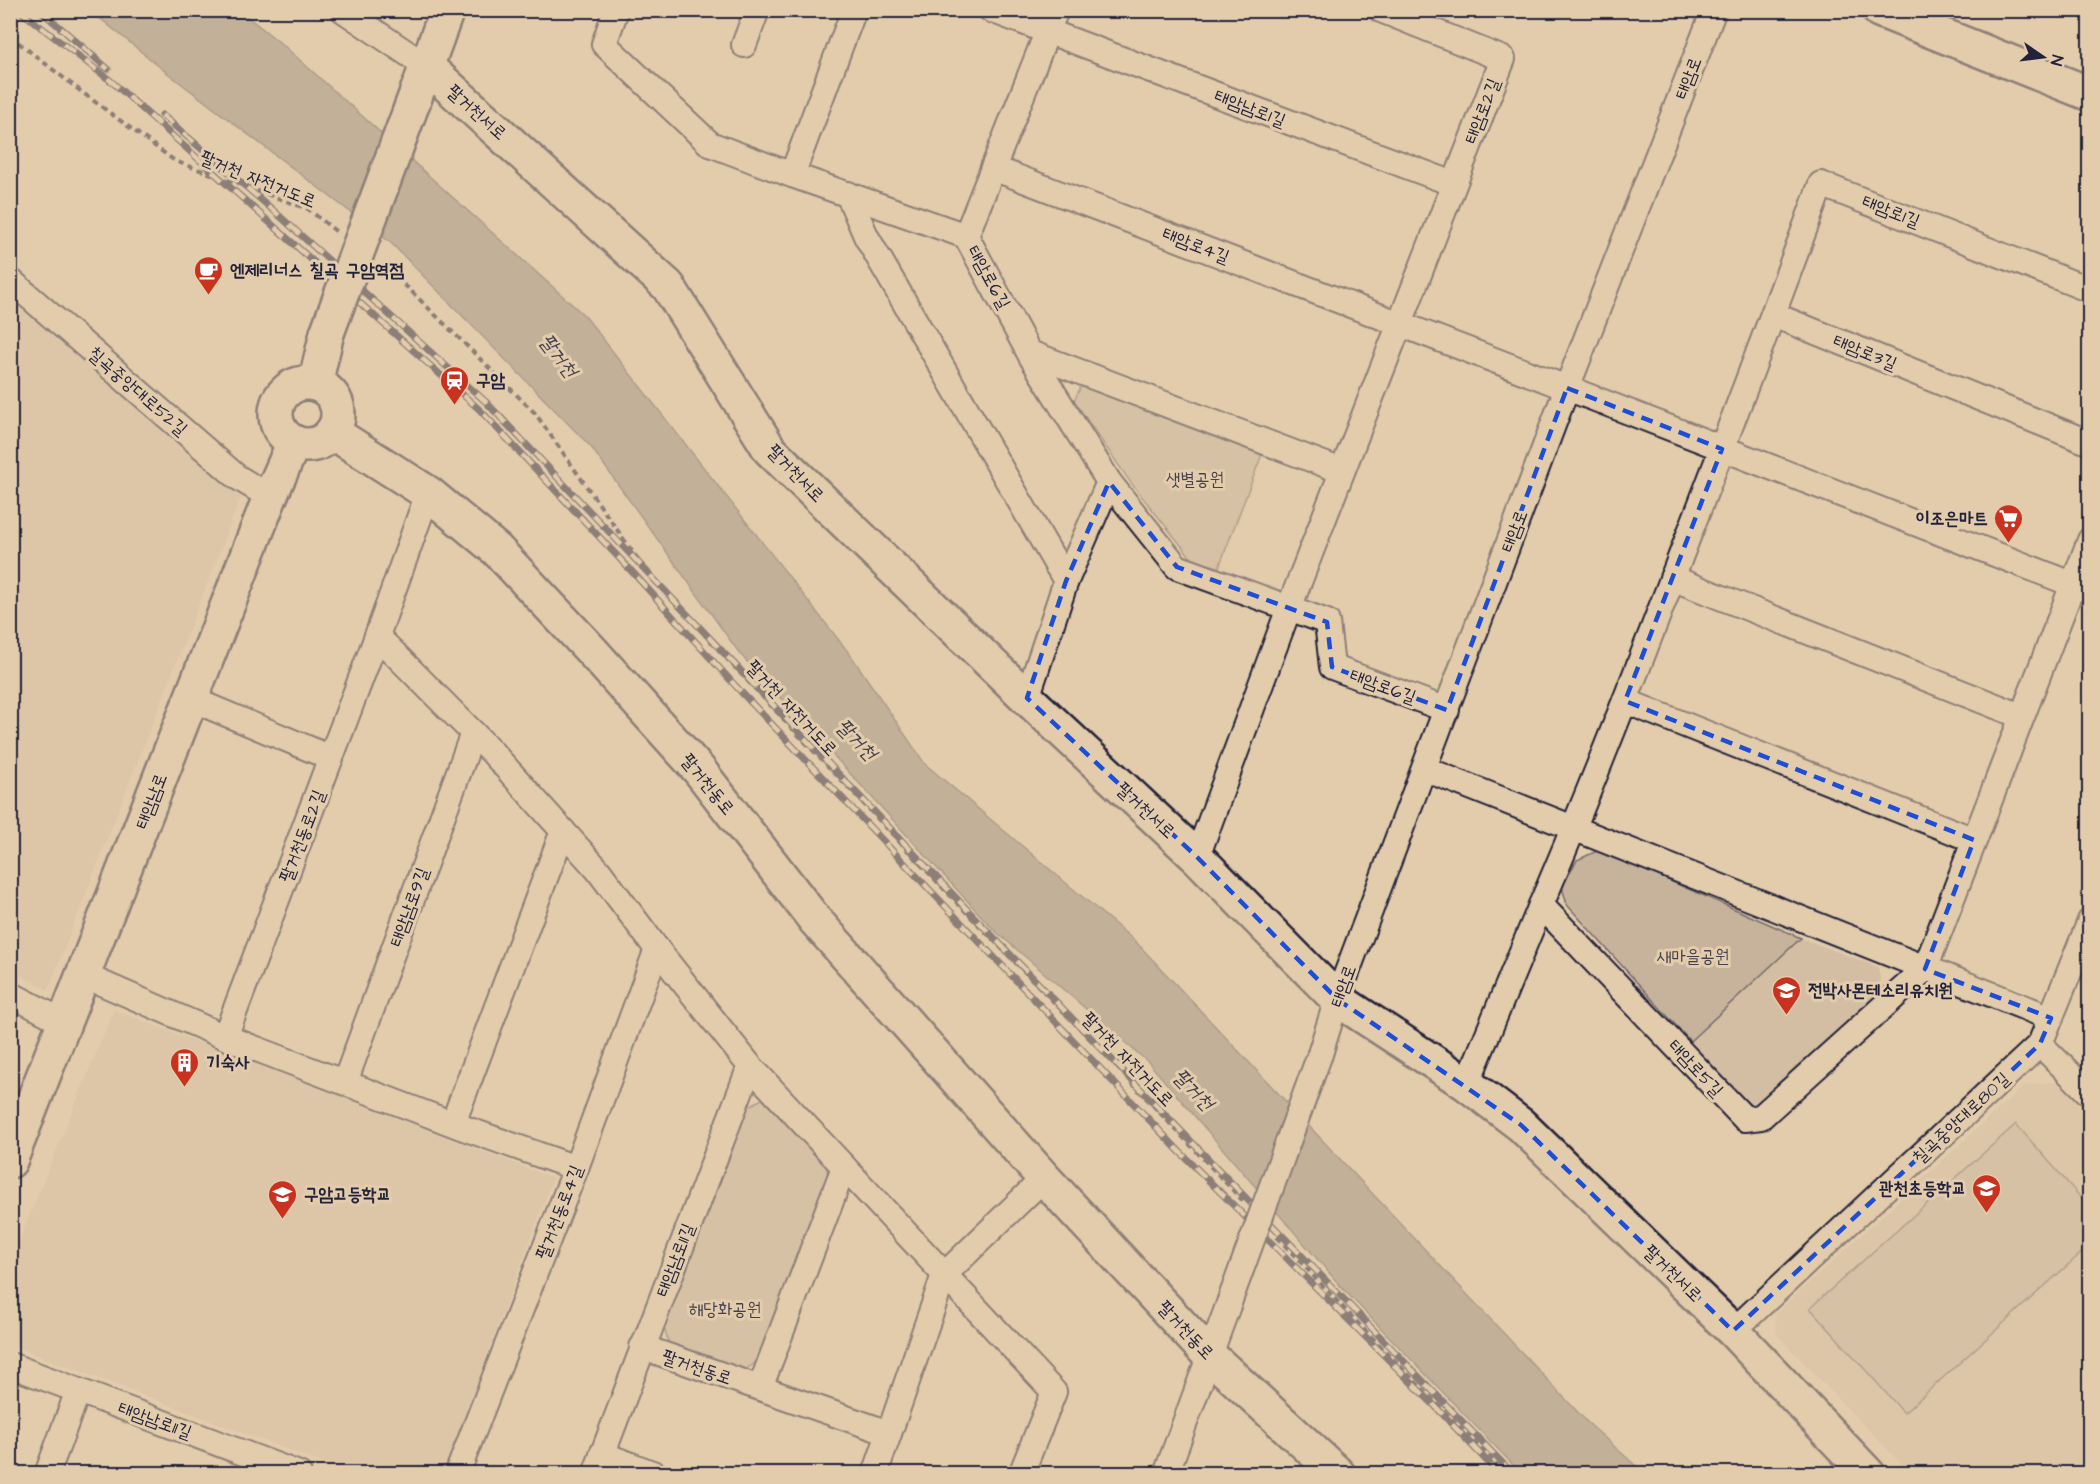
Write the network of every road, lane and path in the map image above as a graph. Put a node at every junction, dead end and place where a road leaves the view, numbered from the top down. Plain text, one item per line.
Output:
1 (343, 10) edge
2 (447, 10) edge
3 (616, 10) edge
4 (757, 10) edge
5 (854, 10) edge
6 (991, 10) edge
7 (1381, 10) edge
8 (1714, 10) edge
9 (1897, 14) edge
10 (1051, 21) edge
11 (10, 36) edge
12 (744, 45) dead end
13 (422, 77) junction
14 (2090, 94) edge
15 (993, 168) junction
16 (792, 175) junction
17 (1454, 184) junction
18 (848, 194) junction
19 (966, 236) junction
20 (345, 238) dead end
21 (372, 260) dead end
22 (10, 280) edge
23 (2090, 290) edge
24 (1774, 315) junction
25 (1400, 323) junction
26 (1030, 353) junction
27 (315, 384) junction
28 (1567, 388) junction
29 (332, 432) junction
30 (294, 442) junction
31 (2090, 443) edge
32 (1722, 448) junction
33 (1342, 471) junction
34 (1109, 482) junction
35 (428, 493) junction
36 (270, 497) junction
37 (2090, 540) edge
38 (1672, 578) junction
39 (1066, 581) junction
40 (2081, 588) edge
41 (1289, 608) junction
42 (377, 636) junction
43 (1027, 698) junction
44 (191, 699) junction
45 (1625, 701) junction
46 (1447, 710) junction
47 (2021, 716) junction
48 (473, 733) junction
49 (332, 758) junction
50 (1425, 769) junction
51 (1574, 828) junction
52 (562, 831) junction
53 (1974, 840) junction
54 (1197, 857) junction
55 (1541, 905) junction
56 (2090, 921) edge
57 (657, 949) junction
58 (1925, 969) junction
59 (83, 975) junction
60 (10, 994) edge
61 (1337, 999) junction
62 (2051, 1018) junction
63 (64, 1022) junction
64 (225, 1036) junction
65 (2040, 1044) junction
66 (750, 1066) junction
67 (345, 1082) junction
68 (1467, 1084) junction
69 (2090, 1094) edge
70 (453, 1124) junction
71 (10, 1161) edge
72 (844, 1167) junction
73 (576, 1168) junction
74 (1044, 1178) junction
75 (1249, 1207) dead end
76 (1273, 1233) dead end
77 (944, 1275) junction
78 (1733, 1331) junction
79 (642, 1347) junction
80 (1211, 1357) junction
81 (10, 1365) edge
82 (760, 1388) junction
83 (78, 1391) junction
84 (889, 1433) junction
85 (598, 1464) edge
86 (48, 1473) edge
87 (299, 1473) edge
88 (457, 1473) edge
89 (655, 1473) edge
90 (875, 1473) edge
91 (1022, 1473) edge
92 (1166, 1473) edge
93 (1338, 1473) edge
94 (1506, 1473) edge
95 (1868, 1473) edge

1 - 13 street
2 - 13 main road
3 - 16 street, 태암로6길
4 - 12 street
5 - 16 street
6 - 10 street, 태암남로1길
7 - 17 street, 태암로2길
8 - 28 street, 태암로
9 - 14 main road
10 - 15 street
10 - 17 street, 태암남로1길
11 - 20 path, 팔거천 자전거도로
13 - 27 main road, bridge
13 - 43 main road, 팔거천서로
15 - 19 street
15 - 25 street, 태암로4길
16 - 18 street, 태암로6길
17 - 25 street
18 - 19 street, 태암로6길
18 - 39 street
19 - 26 street, 태암로6길
21 - 75 path, 팔거천 자전거도로
22 - 36 street, 칠곡중앙대로52길
23 - 24 street, 태암로1길
24 - 31 street, 태암로3길
24 - 32 street
25 - 28 street, 태암로4길
25 - 33 street
26 - 33 street
26 - 34 street, 태암로6길
27 - 29 main road
27 - 30 main road
28 - 32 street
28 - 46 street, 태암로
29 - 30 main road
29 - 35 main road, 팔거천동로
30 - 36 main road, 태암남로
32 - 38 street
32 - 40 street
33 - 41 street
34 - 39 street
34 - 41 street, 태암로6길
35 - 42 street, 팔거천동로2길
35 - 74 main road, 팔거천동로
36 - 44 main road, 태암남로
37 - 40 street
38 - 45 street
38 - 47 street
39 - 43 street
40 - 47 street
41 - 46 street, 태암로6길
41 - 54 street, 팔거천서로
42 - 48 street
42 - 49 street, 팔거천동로2길
43 - 54 main road, 팔거천서로
44 - 49 street
44 - 59 main road, 태암남로
45 - 51 street
45 - 53 street
46 - 50 street, 태암로
47 - 53 street, 태암로5길
48 - 52 street
48 - 67 street, 태암남로9길
49 - 64 street, 팔거천동로2길
50 - 51 street
50 - 61 street, 태암로
51 - 55 street
51 - 58 street
52 - 57 street
52 - 70 street
53 - 58 street, 태암로5길
54 - 61 main road, 팔거천서로
55 - 58 street, 태암로5길
55 - 68 street
56 - 62 street, 칠곡중앙대로80길
57 - 66 street
57 - 73 street, 팔거천동로4길
58 - 62 street
59 - 63 main road, 태암남로
59 - 64 street
60 - 63 street
61 - 68 main road, 팔거천서로
61 - 80 street, 태암로, bridge
62 - 65 street, 칠곡중앙대로80길
63 - 71 main road, 태암남로
64 - 67 street
65 - 69 street
65 - 78 street, 칠곡중앙대로80길
66 - 72 street
66 - 79 street, 태암남로11길
67 - 70 street
68 - 78 main road, 팔거천서로
70 - 73 street
72 - 77 street
72 - 82 street
73 - 88 street, 팔거천동로4길
74 - 77 street
74 - 80 main road, 팔거천동로
76 - 94 path
77 - 84 street
77 - 91 street
78 - 95 main road, 팔거천서로
79 - 82 street, 팔거천동로
79 - 85 street, 태암남로11길
80 - 92 street
80 - 93 main road, 팔거천동로
81 - 83 street, 태암남로11길
82 - 84 street, 팔거천동로
83 - 86 street
83 - 87 street, 태암남로11길
84 - 90 street
85 - 89 street, 태암남로11길

